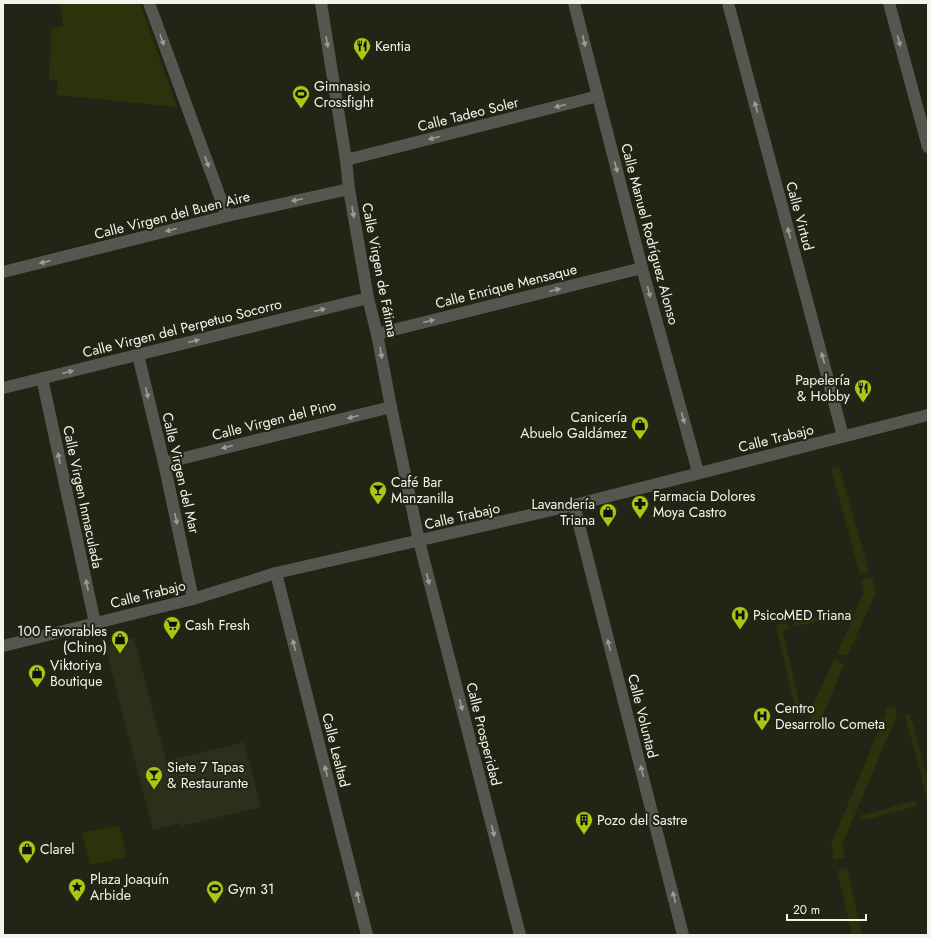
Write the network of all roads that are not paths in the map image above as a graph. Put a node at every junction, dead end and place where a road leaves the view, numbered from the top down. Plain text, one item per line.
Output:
1 (149, 3) edge
2 (321, 3) edge
3 (574, 3) edge
4 (728, 3) edge
5 (889, 3) edge
6 (598, 96) junction
7 (928, 147) edge
8 (346, 160) junction
9 (349, 189) junction
10 (227, 216) junction
11 (642, 268) junction
12 (3, 272) edge
13 (368, 298) junction
14 (377, 334) junction
15 (138, 355) junction
16 (42, 378) junction
17 (3, 388) edge
18 (391, 407) junction
19 (928, 415) edge
20 (843, 436) junction
21 (164, 463) junction
22 (698, 472) junction
23 (574, 505) junction
24 (418, 541) junction
25 (276, 573) junction
26 (193, 599) junction
27 (95, 623) junction
28 (4, 643) edge
29 (367, 935) edge
30 (520, 935) edge
31 (684, 935) edge

1 -> 10 street
2 -> 8 street, Calle Virgen de Fátima
3 -> 6 street, Calle Manuel Rodríguez Alonso
20 -> 4 street, Calle Virtud
5 -> 7 street
6 -> 8 street, Calle Tadeo Soler
6 -> 11 street, Calle Manuel Rodríguez Alonso
8 - 9 street, Calle Virgen de Fátima
9 -> 10 street, Calle Virgen del Buen Aire
9 -> 13 street, Calle Virgen de Fátima
10 -> 12 street, Calle Virgen del Buen Aire
14 -> 11 street, Calle Enrique Mensaque
11 -> 22 street, Calle Manuel Rodríguez Alonso
13 - 14 street, Calle Virgen de Fátima
15 -> 13 street, Calle Virgen del Perpetuo Socorro
14 -> 18 street, Calle Virgen de Fátima
16 -> 15 street, Calle Virgen del Perpetuo Socorro
15 -> 21 street, Calle Virgen del Mar
16 - 17 street, Calle Virgen del Perpetuo Socorro
27 -> 16 street, Calle Virgen Inmaculada
18 -> 21 street, Calle Virgen del Pino
18 - 24 street, Calle Virgen de Fátima
19 - 20 street, Calle Trabajo
20 - 22 street, Calle Trabajo
21 -> 26 street, Calle Virgen del Mar
22 - 23 street, Calle Trabajo
23 - 24 street, Calle Trabajo
31 -> 23 street, Calle Voluntad
24 - 25 street, Calle Trabajo
24 -> 30 street, Calle Prosperidad
25 - 26 street, Calle Trabajo
29 -> 25 street, Calle Lealtad
26 - 27 street, Calle Trabajo
27 - 28 street, Calle Trabajo

